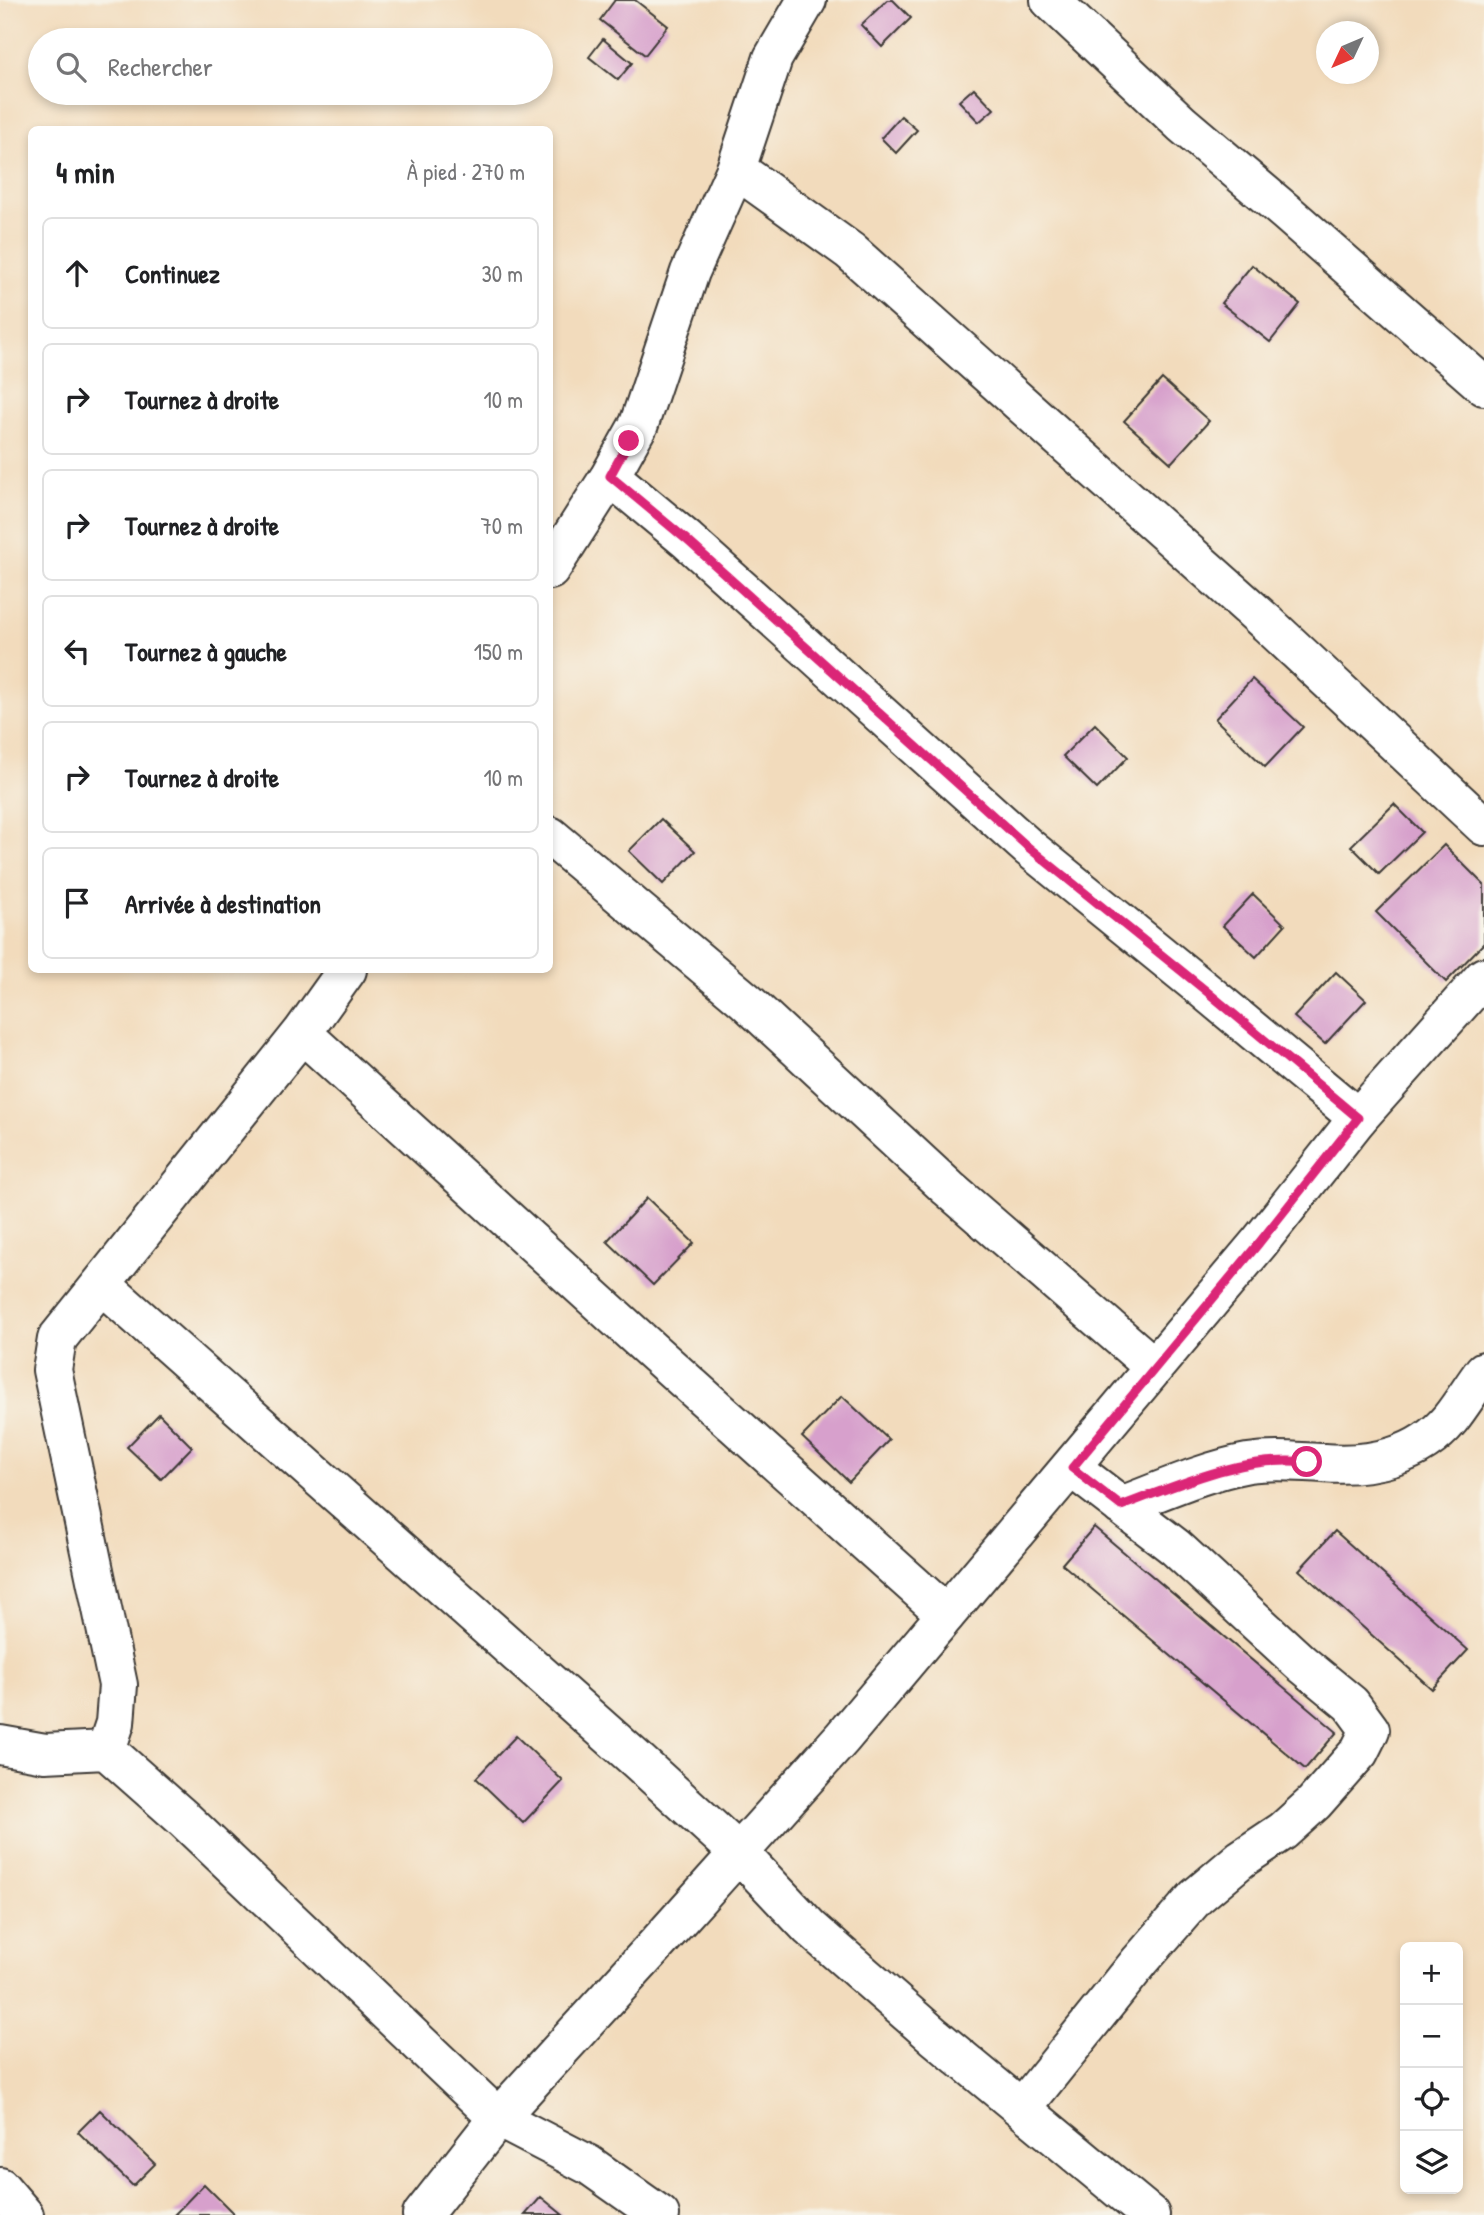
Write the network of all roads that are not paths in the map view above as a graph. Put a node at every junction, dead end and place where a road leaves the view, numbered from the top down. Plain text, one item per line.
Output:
1 (807, 0) edge
2 (1050, 0) edge
3 (736, 169) junction
4 (1484, 386) edge
5 (610, 476) junction
6 (553, 565) edge
7 (1484, 826) edge
8 (553, 839) edge
9 (345, 973) edge
10 (1484, 977) edge
11 (302, 1033) junction
12 (1358, 1118) junction
13 (101, 1284) junction
14 (1154, 1367) junction
15 (1484, 1371) edge
16 (1072, 1468) junction
17 (1121, 1506) junction
18 (946, 1614) junction
19 (0, 1745) edge
20 (106, 1750) junction
21 (738, 1853) junction
22 (1022, 2108) junction
23 (498, 2118) junction
24 (0, 2187) edge
25 (24, 2215) edge
26 (422, 2215) edge
27 (660, 2215) edge
28 (1150, 2215) edge

1 - 3 street
2 - 4 street
3 - 5 street
3 - 7 street
5 - 6 street
5 - 12 street
8 - 14 street
9 - 11 street
10 - 12 street
11 - 13 street
11 - 18 street
12 - 14 street
13 - 20 street
13 - 21 street
14 - 16 street
15 - 17 street
16 - 17 street
16 - 18 street
17 - 22 street
18 - 21 street
19 - 20 street
20 - 23 street
21 - 22 street
21 - 23 street
22 - 28 street
23 - 26 street
23 - 27 street
24 - 25 street

